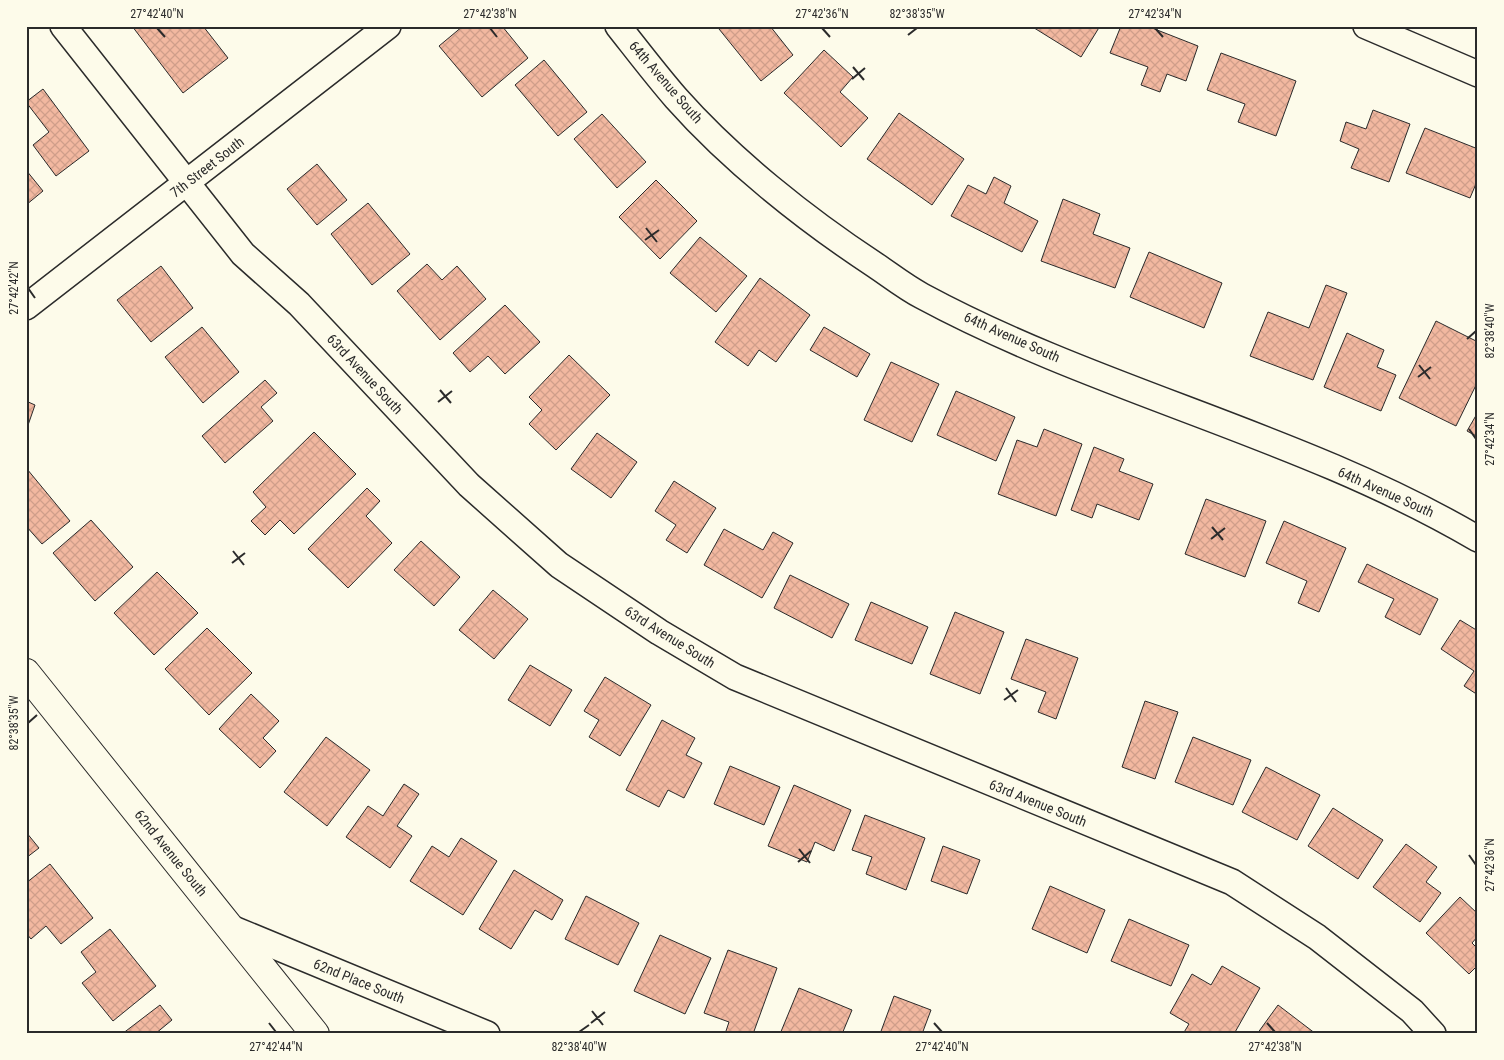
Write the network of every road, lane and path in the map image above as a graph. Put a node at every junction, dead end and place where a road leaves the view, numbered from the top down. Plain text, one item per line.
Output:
1 (63, 26) edge
2 (388, 26) edge
3 (618, 26) edge
4 (1380, 29) edge
5 (1478, 74) edge
6 (187, 182) junction
7 (26, 307) edge
8 (1478, 539) edge
9 (26, 673) edge
10 (231, 928) junction
11 (315, 1034) edge
12 (487, 1034) edge
13 (1433, 1034) edge

1 - 6 street, 63rd Avenue South
2 - 6 street, 7th Street South
3 - 8 street, 64th Avenue South
4 - 5 street
6 - 7 street, 7th Street South
6 - 13 street, 63rd Avenue South
9 - 10 street, 62nd Avenue South
10 - 11 street, 62nd Avenue South
10 - 12 street, 62nd Place South

